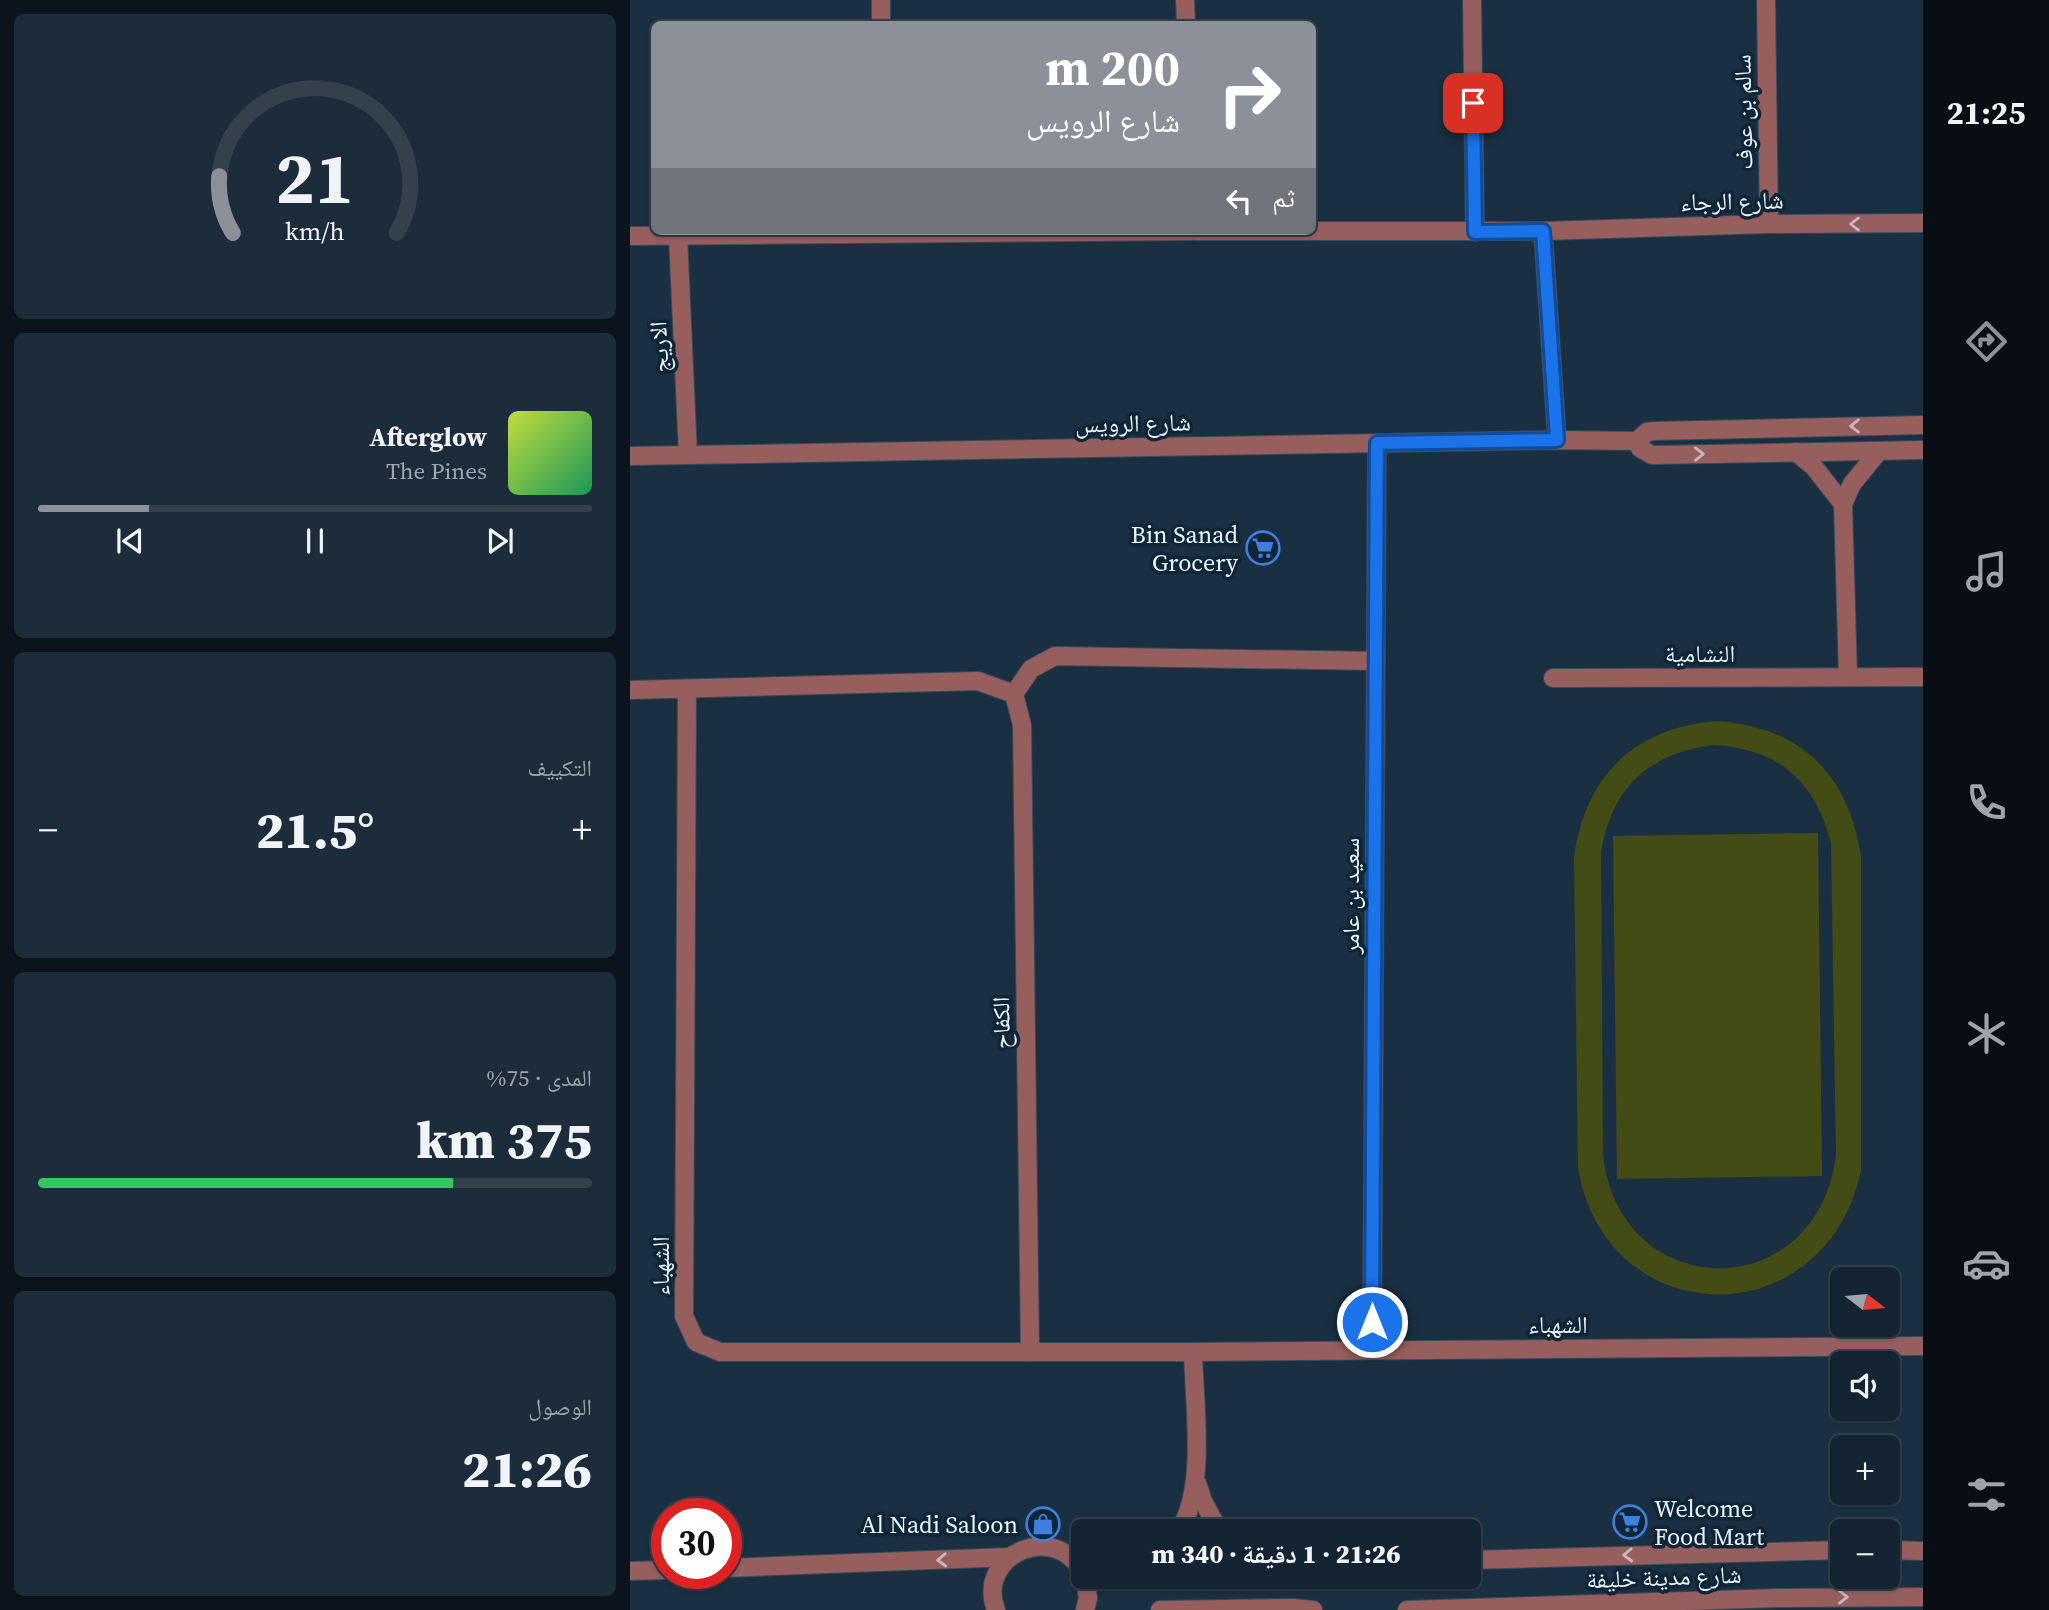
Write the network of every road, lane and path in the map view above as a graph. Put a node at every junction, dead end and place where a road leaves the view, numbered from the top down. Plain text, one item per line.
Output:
1 (881, 0) edge
2 (1185, 0) edge
3 (1472, 0) edge
4 (1766, 0) edge
5 (881, 21) edge
6 (1186, 21) edge
7 (1923, 223) edge
8 (1769, 224) junction
9 (1316, 231) edge
10 (1543, 231) junction
11 (1475, 232) junction
12 (729, 235) edge
13 (630, 236) edge
14 (678, 236) junction
15 (1923, 425) edge
16 (1557, 440) junction
17 (1637, 441) junction
18 (1377, 443) junction
19 (1923, 450) edge
20 (1880, 451) junction
21 (1796, 452) junction
22 (688, 455) junction
23 (630, 456) edge
24 (1843, 504) junction
25 (1376, 661) junction
26 (1848, 677) junction
27 (1923, 677) edge
28 (1553, 678) dead end
29 (687, 689) junction
30 (630, 690) edge
31 (1014, 694) junction
32 (1923, 1346) edge
33 (1372, 1350) junction
34 (1030, 1352) junction
35 (1193, 1352) junction
36 (1196, 1479) junction
37 (1185, 1519) edge
38 (1213, 1519) edge
39 (1830, 1550) edge
40 (1900, 1550) edge
41 (1923, 1550) edge
42 (1071, 1555) edge
43 (1010, 1557) junction
44 (1481, 1560) edge
45 (742, 1567) edge
46 (651, 1570) edge
47 (630, 1571) edge
48 (1088, 1589) edge
49 (1894, 1597) junction
50 (1923, 1597) edge
51 (1785, 1604) edge
52 (996, 1610) edge
53 (1085, 1610) edge
54 (1160, 1610) edge
55 (1313, 1610) edge
56 (1410, 1610) edge
57 (1878, 1610) edge

1 - 5 street
2 - 6 street
3 - 11 street
4 - 8 street, سالم بن عوف
7 -> 8 street, شارع الرجاء
8 - 10 street, شارع الرجاء
9 - 11 street, شارع الرجاء
10 - 11 street, شارع الرجاء
10 - 16 street
12 - 14 street, شارع الرجاء
13 - 14 street, شارع الرجاء
14 - 22 street, الاريج
15 -> 17 street
16 - 17 street, شارع الرويس
16 - 18 street, شارع الرويس
17 -> 21 street
18 - 22 street, شارع الرويس
18 - 25 street, سعيد بن عامر
19 - 20 street
20 - 21 street
20 - 24 street
21 - 24 street
22 - 23 street, شارع الرويس
24 - 26 street
25 - 31 street
25 - 33 street, سعيد بن عامر
26 - 27 street, النشامية
26 - 28 street, النشامية
29 - 30 street
29 - 31 street
29 - 34 street, الشهباء
31 - 34 street, الكفاح
32 - 33 street, الشهباء
33 - 35 street, الشهباء
34 - 35 street, الشهباء
35 - 36 street
36 - 37 street
36 - 38 street
39 -> 44 street, شارع مدينة خليفة
40 - 41 street
42 - 43 street
43 -> 45 street
43 - 52 street
46 - 47 street
48 - 53 street
49 - 50 street, شارع مدينة خليفة
51 -> 49 street, شارع مدينة خليفة
49 - 57 street
51 - 56 street, شارع مدينة خليفة
54 - 55 street

